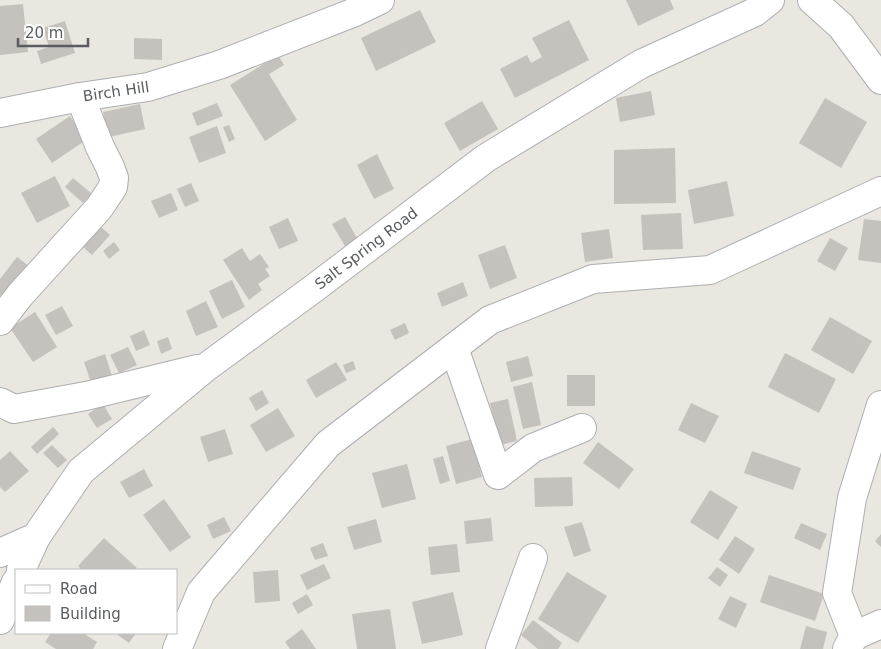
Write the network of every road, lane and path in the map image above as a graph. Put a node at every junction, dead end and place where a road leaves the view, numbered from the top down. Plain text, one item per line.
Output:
1 (380, 0) edge
2 (770, 0) edge
3 (812, 0) edge
4 (881, 80) edge
5 (80, 98) junction
6 (0, 113) edge
7 (881, 191) edge
8 (0, 322) edge
9 (454, 348) junction
10 (205, 368) junction
11 (0, 402) edge
12 (881, 405) edge
13 (582, 428) dead end
14 (36, 537) junction
15 (0, 553) edge
16 (533, 558) dead end
17 (21, 569) edge
18 (15, 584) edge
19 (0, 620) edge
20 (881, 624) edge
21 (851, 642) edge
22 (177, 649) edge
23 (500, 649) edge

1 - 5 street, Birch Hill
2 - 10 street, Salt Spring Road
3 - 4 street
5 - 6 street
5 - 8 street, Birch Hill
7 - 9 street
9 - 13 street
9 - 22 street
10 - 11 street
10 - 14 street, Salt Spring Road
12 - 21 street
14 - 15 street
14 - 17 street, Salt Spring Road
16 - 23 street
18 - 19 street
20 - 21 street

